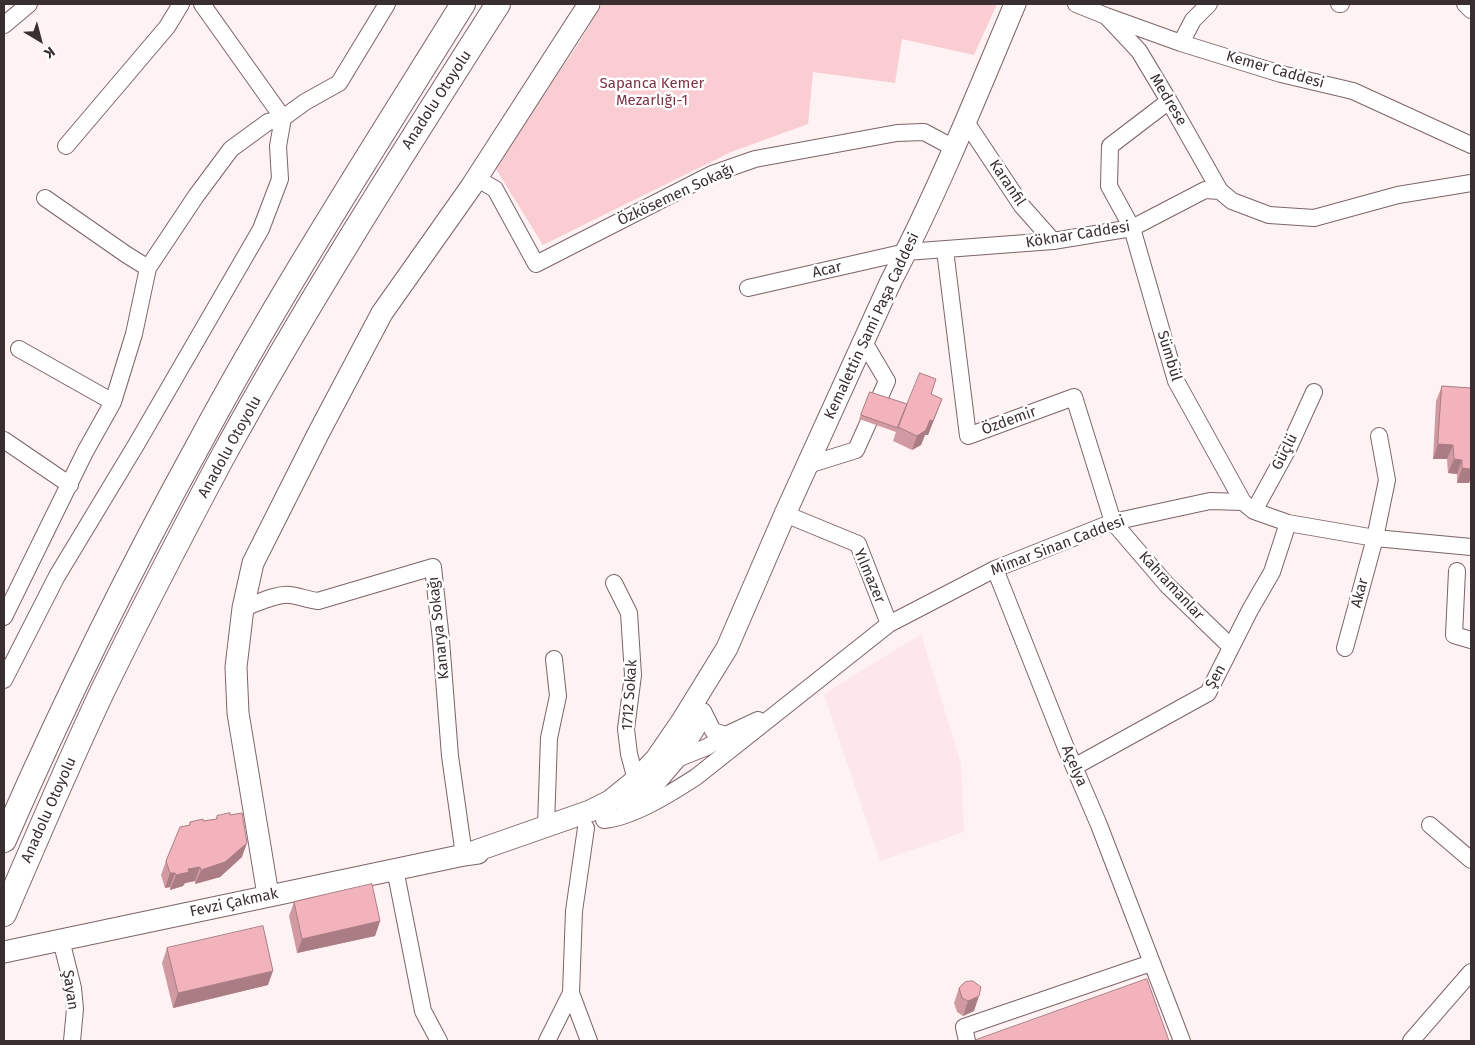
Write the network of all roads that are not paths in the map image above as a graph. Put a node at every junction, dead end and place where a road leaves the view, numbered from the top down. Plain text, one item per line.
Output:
1 (29, 4) edge
2 (181, 4) edge
3 (202, 4) edge
4 (387, 4) edge
5 (463, 4) edge
6 (498, 4) edge
7 (589, 4) edge
8 (1015, 4) edge
9 (1076, 4) edge
10 (1209, 4) edge
11 (1465, 4) edge
12 (1471, 10) edge
13 (1106, 16) junction
14 (4, 25) edge
15 (1181, 43) junction
16 (1169, 101) junction
17 (283, 118) junction
18 (966, 122) junction
19 (1471, 145) edge
20 (66, 146) dead end
21 (954, 148) junction
22 (476, 178) junction
23 (1471, 183) edge
24 (1220, 191) junction
25 (45, 198) dead end
26 (1132, 228) junction
27 (1053, 241) junction
28 (946, 250) junction
29 (906, 252) junction
30 (148, 268) junction
31 (748, 288) dead end
32 (864, 342) junction
33 (19, 349) dead end
34 (1314, 392) dead end
35 (113, 402) junction
36 (1379, 436) dead end
37 (4, 440) edge
38 (808, 465) junction
39 (70, 485) junction
40 (1248, 506) junction
41 (785, 514) junction
42 (1113, 522) junction
43 (1288, 523) junction
44 (1375, 538) junction
45 (1471, 547) edge
46 (994, 569) junction
47 (1457, 571) dead end
48 (614, 583) dead end
49 (243, 608) junction
50 (4, 617) edge
51 (889, 624) junction
52 (1471, 640) edge
53 (1231, 647) junction
54 (727, 648) junction
55 (1345, 648) dead end
56 (554, 659) dead end
57 (4, 680) edge
58 (794, 698) junction
59 (704, 711) junction
60 (726, 735) junction
61 (671, 750) junction
62 (1074, 767) junction
63 (704, 771) junction
64 (642, 774) junction
65 (595, 824) junction
66 (1430, 825) dead end
67 (546, 826) junction
68 (4, 840) edge
69 (464, 854) junction
70 (1471, 860) edge
71 (395, 869) junction
72 (268, 895) junction
73 (4, 914) edge
74 (61, 940) junction
75 (4, 952) edge
76 (1151, 962) junction
77 (1471, 972) edge
78 (571, 994) junction
79 (72, 1041) edge
80 (439, 1041) edge
81 (547, 1041) edge
82 (589, 1041) edge
83 (968, 1041) edge
84 (1182, 1041) edge
85 (1411, 1041) edge

1 - 14 street
2 - 20 street
3 - 17 street
4 - 17 street
5 - 68 highway, Anadolu Otoyolu
6 - 73 highway, Anadolu Otoyolu
7 - 22 main road
8 - 18 main road, Kemalettin Sami Paşa Caddesi
9 - 13 street, Kemer Caddesi
10 - 15 street
11 - 12 street
13 - 15 street, Kemer Caddesi
13 - 16 street, Medrese
15 - 19 street, Kemer Caddesi
16 - 24 street, Medrese
16 - 26 street, Sümbül
17 - 30 street
17 - 57 street
18 - 21 main road, Kemalettin Sami Paşa Caddesi
18 - 27 street, Karanfil
21 - 22 street, Özkösemen Sokağı
21 - 29 main road, Kemalettin Sami Paşa Caddesi
22 - 49 main road
23 - 24 street
24 - 26 street, Köknar Caddesi
25 - 30 street
26 - 27 street, Köknar Caddesi
26 - 40 street, Sümbül
27 - 28 street, Köknar Caddesi
28 - 29 street, Köknar Caddesi
28 - 42 street, Özdemir
29 - 31 street, Acar
29 - 32 main road, Kemalettin Sami Paşa Caddesi
30 - 35 street
32 - 38 main road, Kemalettin Sami Paşa Caddesi
32 - 38 street
33 - 35 street
34 - 40 street, Güçlü
35 - 39 street
36 - 44 street, Akar
37 - 39 street
38 - 41 main road, Kemalettin Sami Paşa Caddesi
39 - 50 street
40 - 42 street, Mimar Sinan Caddesi
40 - 43 street, Mimar Sinan Caddesi
41 - 51 street, Yılmazer
41 - 54 main road, Kemalettin Sami Paşa Caddesi
42 - 46 street, Mimar Sinan Caddesi
42 - 53 street, Kahramanlar
43 - 44 street, Mimar Sinan Caddesi
43 - 53 street, Şen
44 - 45 street, Mimar Sinan Caddesi
44 - 55 street, Akar
46 - 51 street, Mimar Sinan Caddesi
46 - 62 street, Açelya
47 - 52 street
48 - 64 street, 1712 Sokak
49 - 69 street, Kanarya Sokağı
49 - 72 main road
51 - 58 street, Mimar Sinan Caddesi
53 - 62 street, Şen
54 - 59 main road, Kemalettin Sami Paşa Caddesi
54 - 61 main road, Kemalettin Sami Paşa Caddesi
56 - 67 street
58 - 60 street
58 - 63 street
59 - 60 street
59 - 61 main road, Kemalettin Sami Paşa Caddesi
60 - 61 street
61 - 63 street
61 - 64 main road, Kemalettin Sami Paşa Caddesi
61 - 65 main road, Kemalettin Sami Paşa Caddesi
62 - 76 street, Açelya
63 - 65 street
64 - 67 main road, Kemalettin Sami Paşa Caddesi
65 - 69 main road, Kemalettin Sami Paşa Caddesi
65 - 78 street
66 - 70 street
67 - 69 main road, Kemalettin Sami Paşa Caddesi
69 - 71 main road, Fevzi Çakmak
71 - 72 main road, Fevzi Çakmak
71 - 80 street
72 - 74 main road, Fevzi Çakmak
74 - 75 main road, Fevzi Çakmak
74 - 79 street, Şayan
76 - 83 street
76 - 84 street, Açelya
77 - 85 street
78 - 81 street
78 - 82 street

